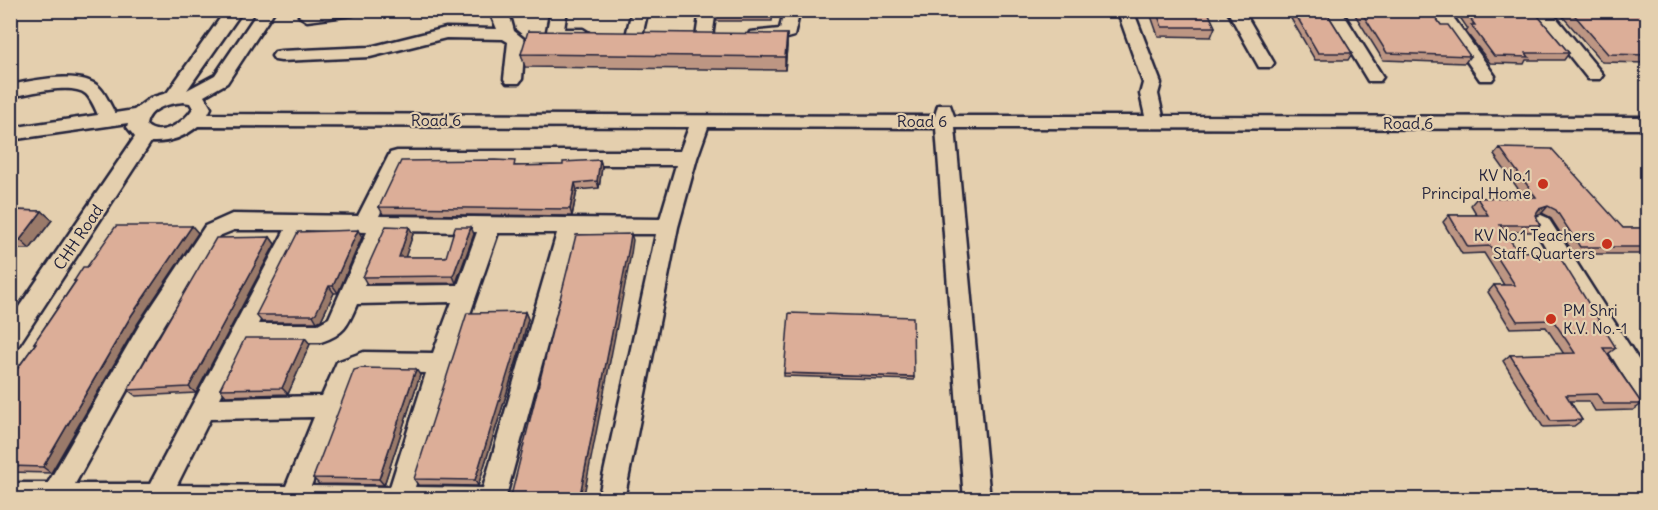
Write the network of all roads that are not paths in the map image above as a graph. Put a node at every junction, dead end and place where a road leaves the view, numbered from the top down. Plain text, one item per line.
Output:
1 (235, 10) edge
2 (267, 10) edge
3 (352, 10) edge
4 (496, 10) edge
5 (559, 10) edge
6 (640, 10) edge
7 (708, 10) edge
8 (792, 10) edge
9 (1110, 10) edge
10 (1125, 10) edge
11 (1235, 10) edge
12 (1334, 10) edge
13 (1438, 10) edge
14 (1541, 10) edge
15 (307, 16) dead end
16 (506, 34) junction
17 (704, 37) edge
18 (740, 37) edge
19 (281, 56) dead end
20 (1265, 63) dead end
21 (1594, 75) dead end
22 (1486, 76) dead end
23 (1374, 77) dead end
24 (513, 79) dead end
25 (10, 91) edge
26 (191, 105) junction
27 (1152, 109) junction
28 (1647, 110) edge
29 (945, 115) junction
30 (110, 119) junction
31 (701, 120) junction
32 (1647, 123) edge
33 (140, 125) junction
34 (10, 134) edge
35 (10, 145) edge
36 (687, 158) junction
37 (1541, 223) edge
38 (298, 224) junction
39 (372, 226) junction
40 (490, 226) junction
41 (569, 227) junction
42 (668, 228) junction
43 (466, 293) junction
44 (350, 295) junction
45 (241, 333) junction
46 (10, 339) edge
47 (441, 363) junction
48 (1647, 396) edge
49 (330, 406) junction
50 (203, 409) junction
51 (10, 495) edge
52 (55, 495) junction
53 (157, 497) junction
54 (294, 497) junction
55 (399, 499) edge
56 (482, 500) edge
57 (492, 500) edge
58 (611, 500) edge
59 (977, 500) edge

1 - 26 street
2 - 26 street
3 - 15 street
4 - 16 street
5 - 6 street
7 - 17 street
8 - 18 street
9 - 27 street
10 - 27 street
11 - 20 street
12 - 23 street
13 - 22 street
14 - 21 street
16 - 19 street
16 - 24 street
25 - 30 street
26 - 29 street, Road 6
26 - 31 street, Road 6
26 - 33 street
26 - 33 street
27 - 28 street, Road 6
27 - 29 street, Road 6
27 - 32 street, Road 6
29 - 31 street, Road 6
29 - 59 street
30 - 33 street
30 - 34 street
31 - 36 street
33 - 35 street
33 - 46 street, CHH Road
36 - 39 street
36 - 42 street
37 - 48 street
38 - 39 street
38 - 45 street
38 - 52 street
39 - 40 street
39 - 44 street
40 - 41 street
40 - 43 street
41 - 42 street
41 - 57 street
42 - 58 street
43 - 44 street
43 - 47 street
44 - 45 street
45 - 50 street
47 - 49 street
47 - 55 street
49 - 50 street
49 - 54 street
50 - 53 street
51 - 52 street
52 - 53 street
53 - 54 street
54 - 55 street
55 - 56 street

